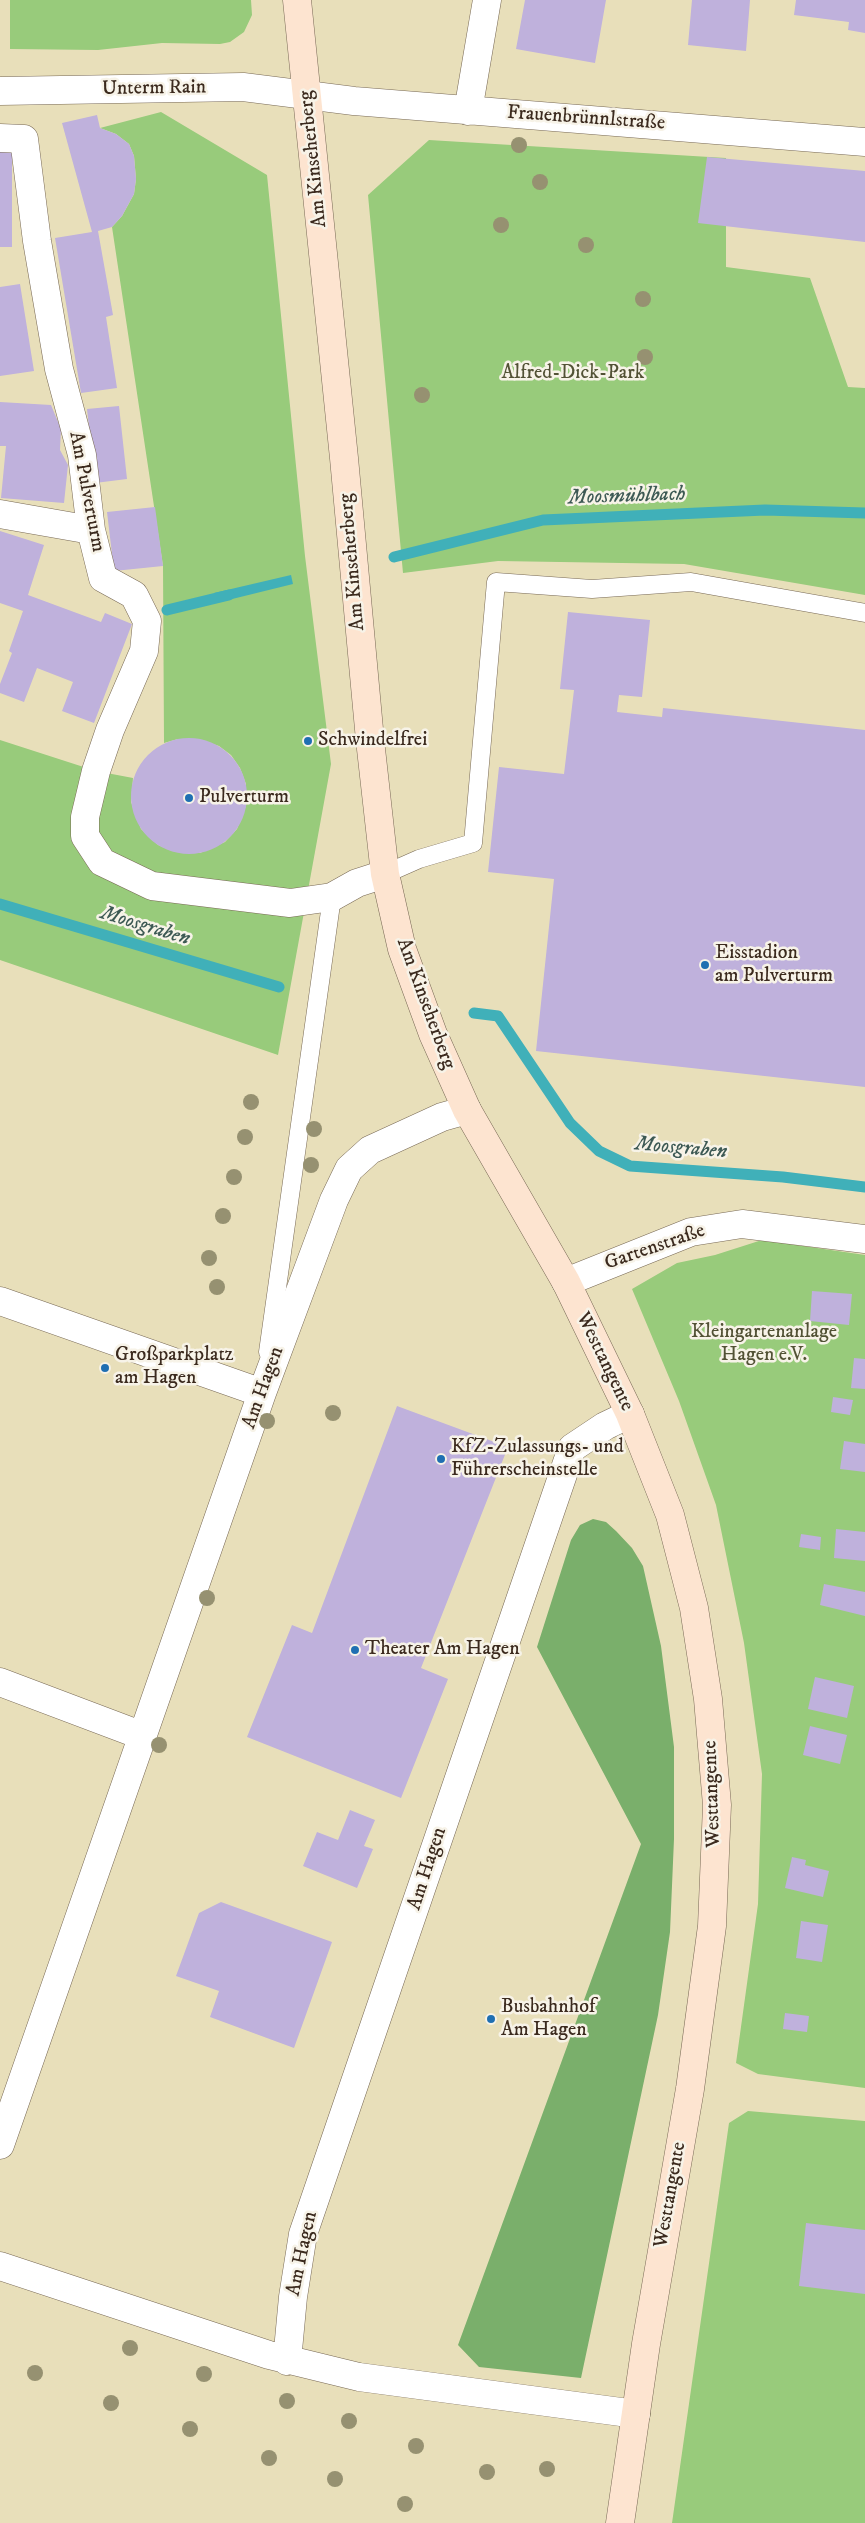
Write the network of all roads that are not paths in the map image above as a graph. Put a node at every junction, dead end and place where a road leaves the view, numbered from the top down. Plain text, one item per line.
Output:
1 (297, 0) edge
2 (486, 0) edge
3 (0, 91) edge
4 (308, 95) junction
5 (468, 111) junction
6 (12, 138) edge
7 (865, 142) edge
8 (0, 514) edge
9 (91, 530) junction
10 (865, 613) edge
11 (385, 874) junction
12 (332, 898) junction
13 (467, 1110) junction
14 (865, 1238) edge
15 (566, 1282) junction
16 (0, 1301) edge
17 (262, 1393) junction
18 (630, 1414) junction
19 (0, 1682) edge
20 (144, 1736) junction
21 (0, 2145) edge
22 (0, 2266) edge
23 (287, 2361) junction
24 (636, 2414) junction
25 (620, 2523) edge

1 - 4 main road, Am Kinseherberg
2 - 5 street
3 - 4 street, Unterm Rain
4 - 5 street, Frauenbrünnlstraße
4 - 11 main road, Am Kinseherberg
5 - 7 street, Frauenbrünnlstraße
6 - 9 street, Am Pulverturm
8 - 9 street
9 - 12 street, Am Pulverturm
10 - 11 lane
11 - 12 street
11 - 13 main road, Am Kinseherberg
12 - 17 lane
13 - 15 main road, Westtangente
13 - 17 street, Am Hagen
14 - 15 street, Gartenstraße
15 - 18 main road, Westtangente
16 - 17 street
17 - 20 street, Am Hagen
18 - 23 street, Am Hagen
18 - 24 main road, Westtangente
19 - 20 street
20 - 21 street, Am Hagen
22 - 23 street
23 - 24 street
24 - 25 main road, Westtangente

